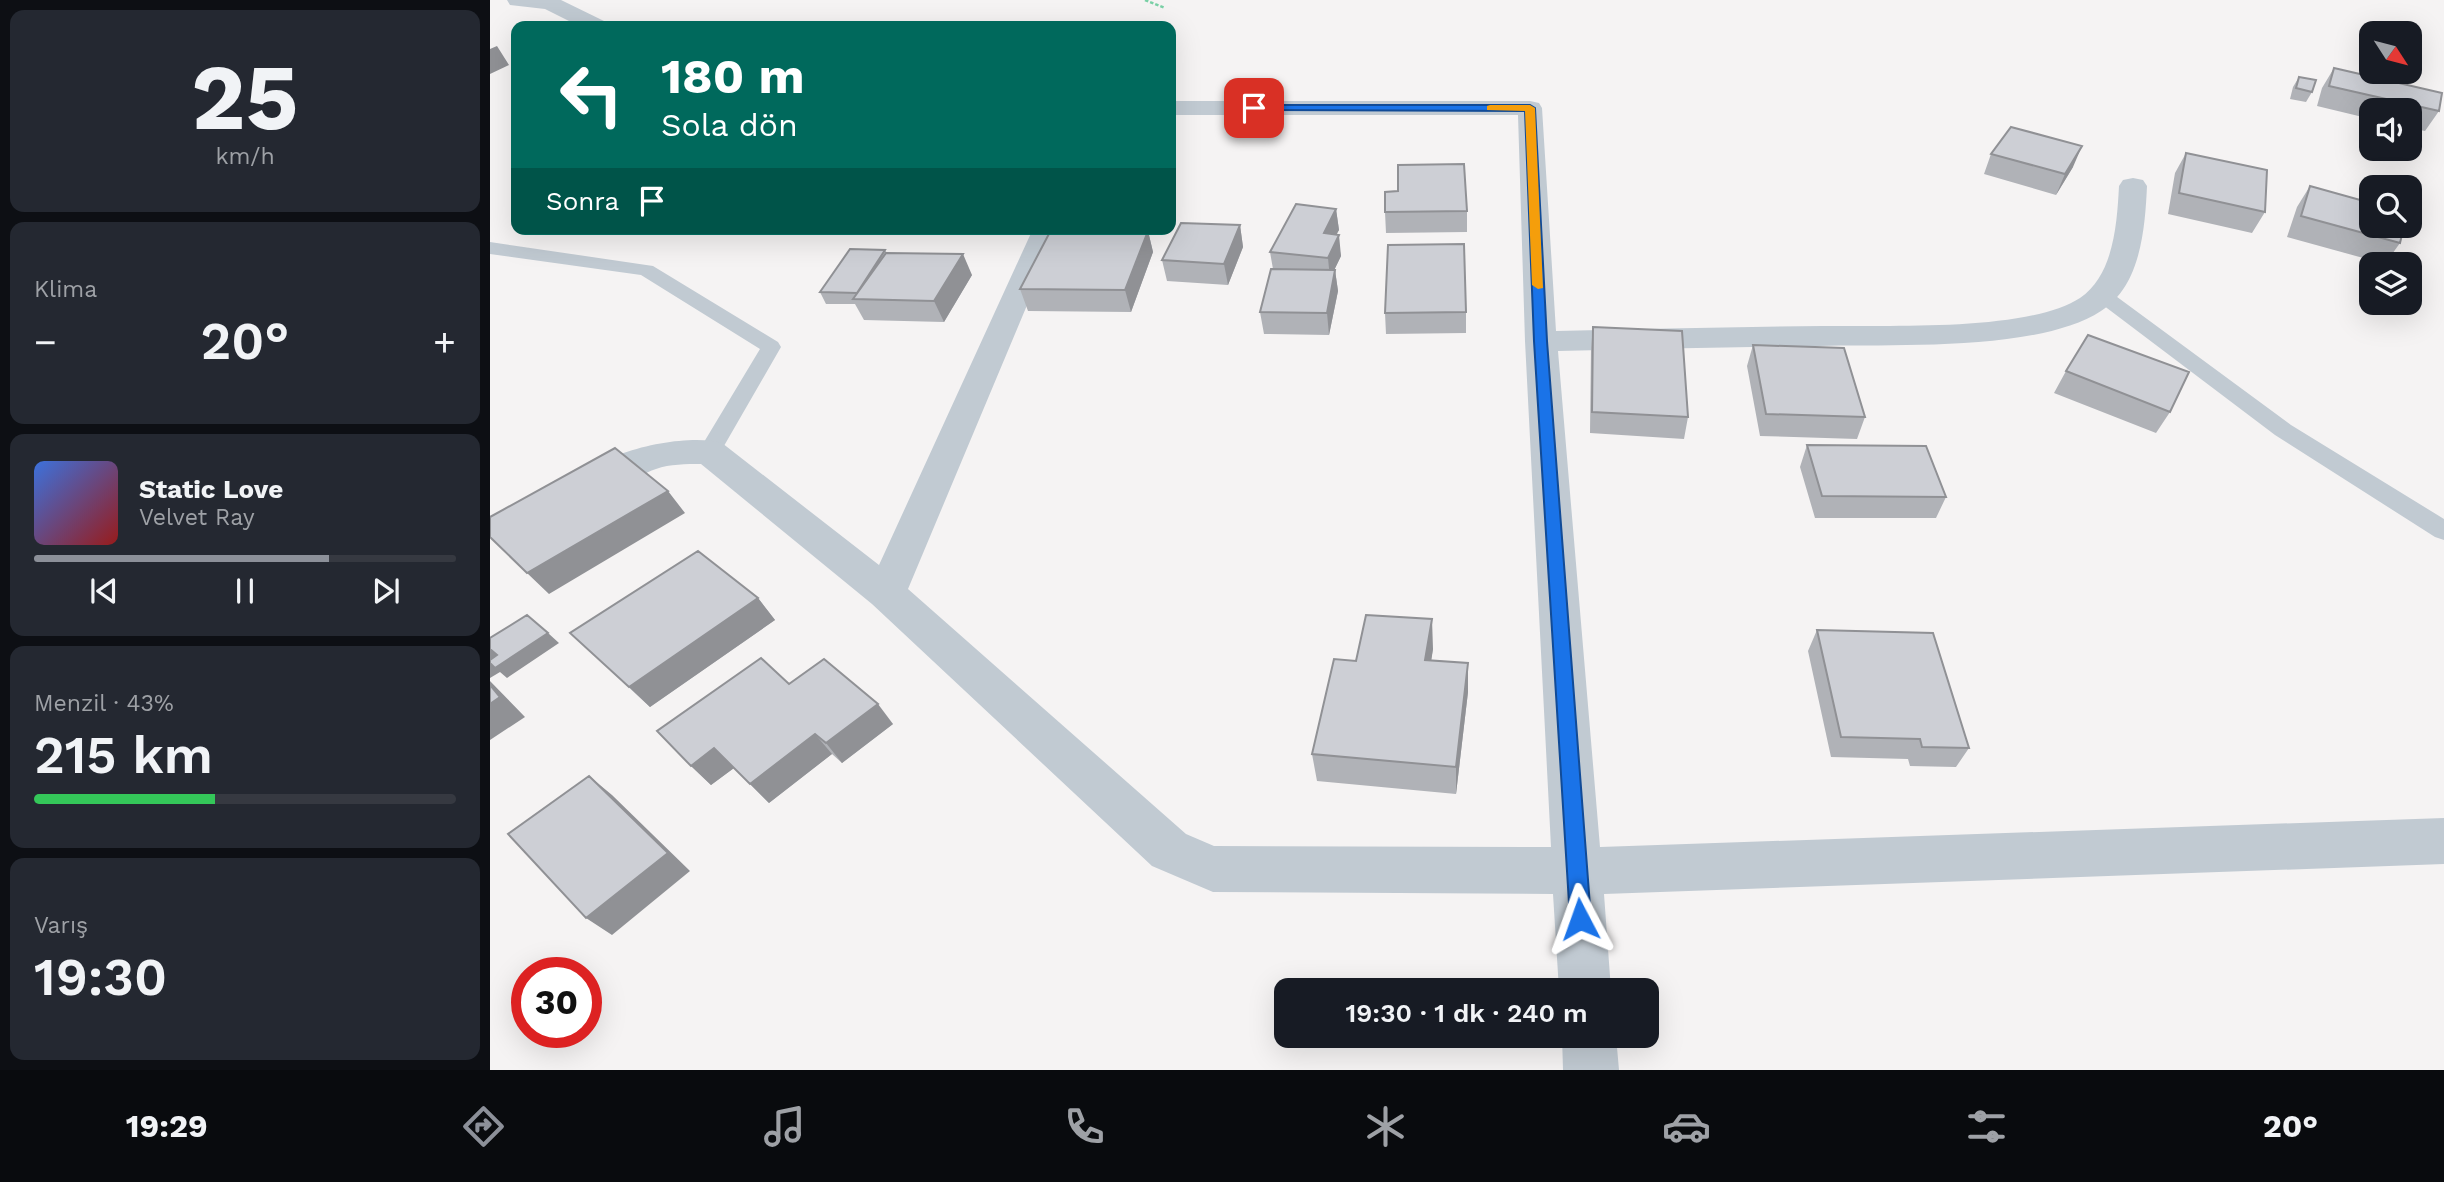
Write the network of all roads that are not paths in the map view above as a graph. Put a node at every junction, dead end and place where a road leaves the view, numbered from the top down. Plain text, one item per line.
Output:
1 (518, 0) edge
2 (586, 21) edge
3 (1176, 108) edge
4 (2133, 186) dead end
5 (1044, 235) edge
6 (490, 248) edge
7 (2102, 295) junction
8 (1541, 341) junction
9 (709, 452) junction
10 (548, 510) edge
11 (2444, 531) edge
12 (886, 593) junction
13 (2444, 841) edge
14 (1577, 871) junction
15 (1584, 978) edge
16 (1590, 1048) edge
17 (1591, 1070) edge

1 - 2 street
3 - 8 street
4 - 7 street
5 - 12 street
6 - 9 lane
7 - 8 street
7 - 11 lane
8 - 14 street
9 - 10 street
9 - 12 street
12 - 14 street
13 - 14 street
14 - 15 street
16 - 17 street

